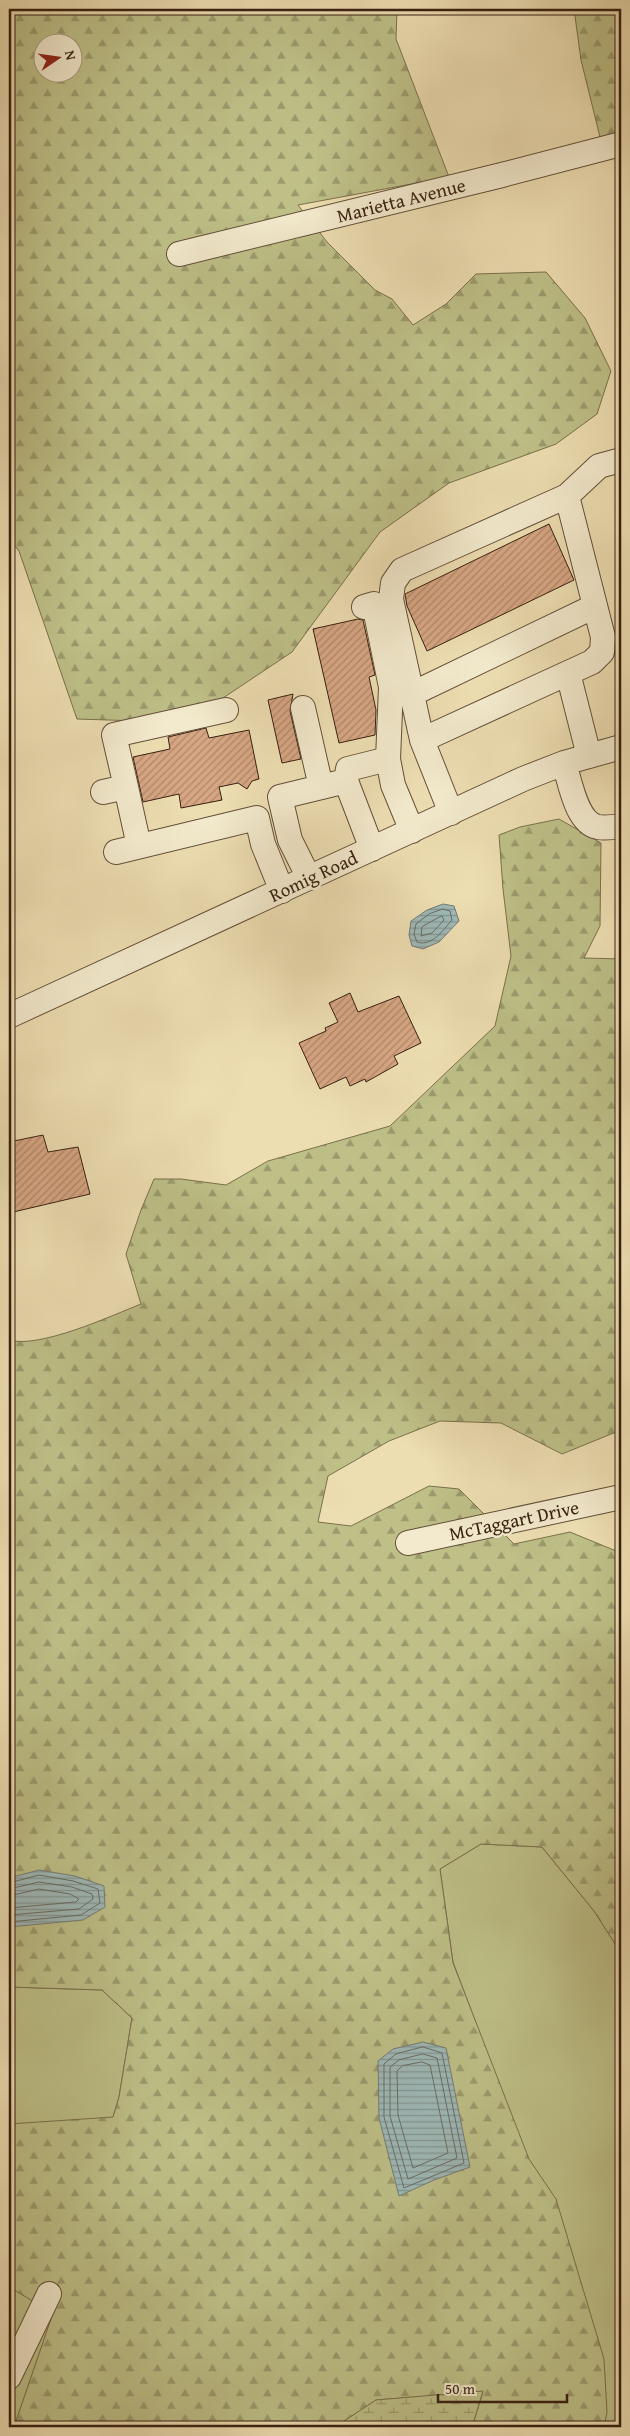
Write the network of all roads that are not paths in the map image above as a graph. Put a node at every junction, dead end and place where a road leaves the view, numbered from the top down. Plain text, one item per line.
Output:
1 (621, 144) edge
2 (179, 254) dead end
3 (621, 460) edge
4 (567, 496) junction
5 (595, 606) junction
6 (364, 607) dead end
7 (568, 673) junction
8 (412, 694) junction
9 (303, 708) dead end
10 (226, 710) dead end
11 (422, 740) junction
12 (621, 747) edge
13 (589, 756) junction
14 (388, 759) junction
15 (564, 763) junction
16 (346, 781) junction
17 (126, 787) junction
18 (321, 787) junction
19 (103, 792) dead end
20 (451, 813) junction
21 (621, 826) edge
22 (412, 831) junction
23 (140, 846) junction
24 (372, 849) junction
25 (116, 852) dead end
26 (309, 878) junction
27 (282, 891) junction
28 (9, 1016) edge
29 (621, 1497) edge
30 (408, 1543) dead end
31 (49, 2294) dead end
32 (9, 2377) edge

1 - 2 street, Marietta Avenue
3 - 4 street
4 - 5 street
4 - 8 street
5 - 7 street
5 - 8 street
6 - 14 street
7 - 11 street
7 - 13 street
8 - 11 street
9 - 18 street
10 - 17 street
11 - 20 street
12 - 13 street, Romig Road
13 - 15 street, Romig Road
14 - 16 street
14 - 22 street
15 - 20 street, Romig Road
15 - 21 street
16 - 18 street
16 - 24 street
17 - 19 street
17 - 23 street
18 - 26 street
20 - 22 street, Romig Road
22 - 24 street, Romig Road
23 - 25 street
23 - 27 street
24 - 26 street, Romig Road
26 - 27 street, Romig Road
27 - 28 street, Romig Road
29 - 30 street, McTaggart Drive
31 - 32 street

